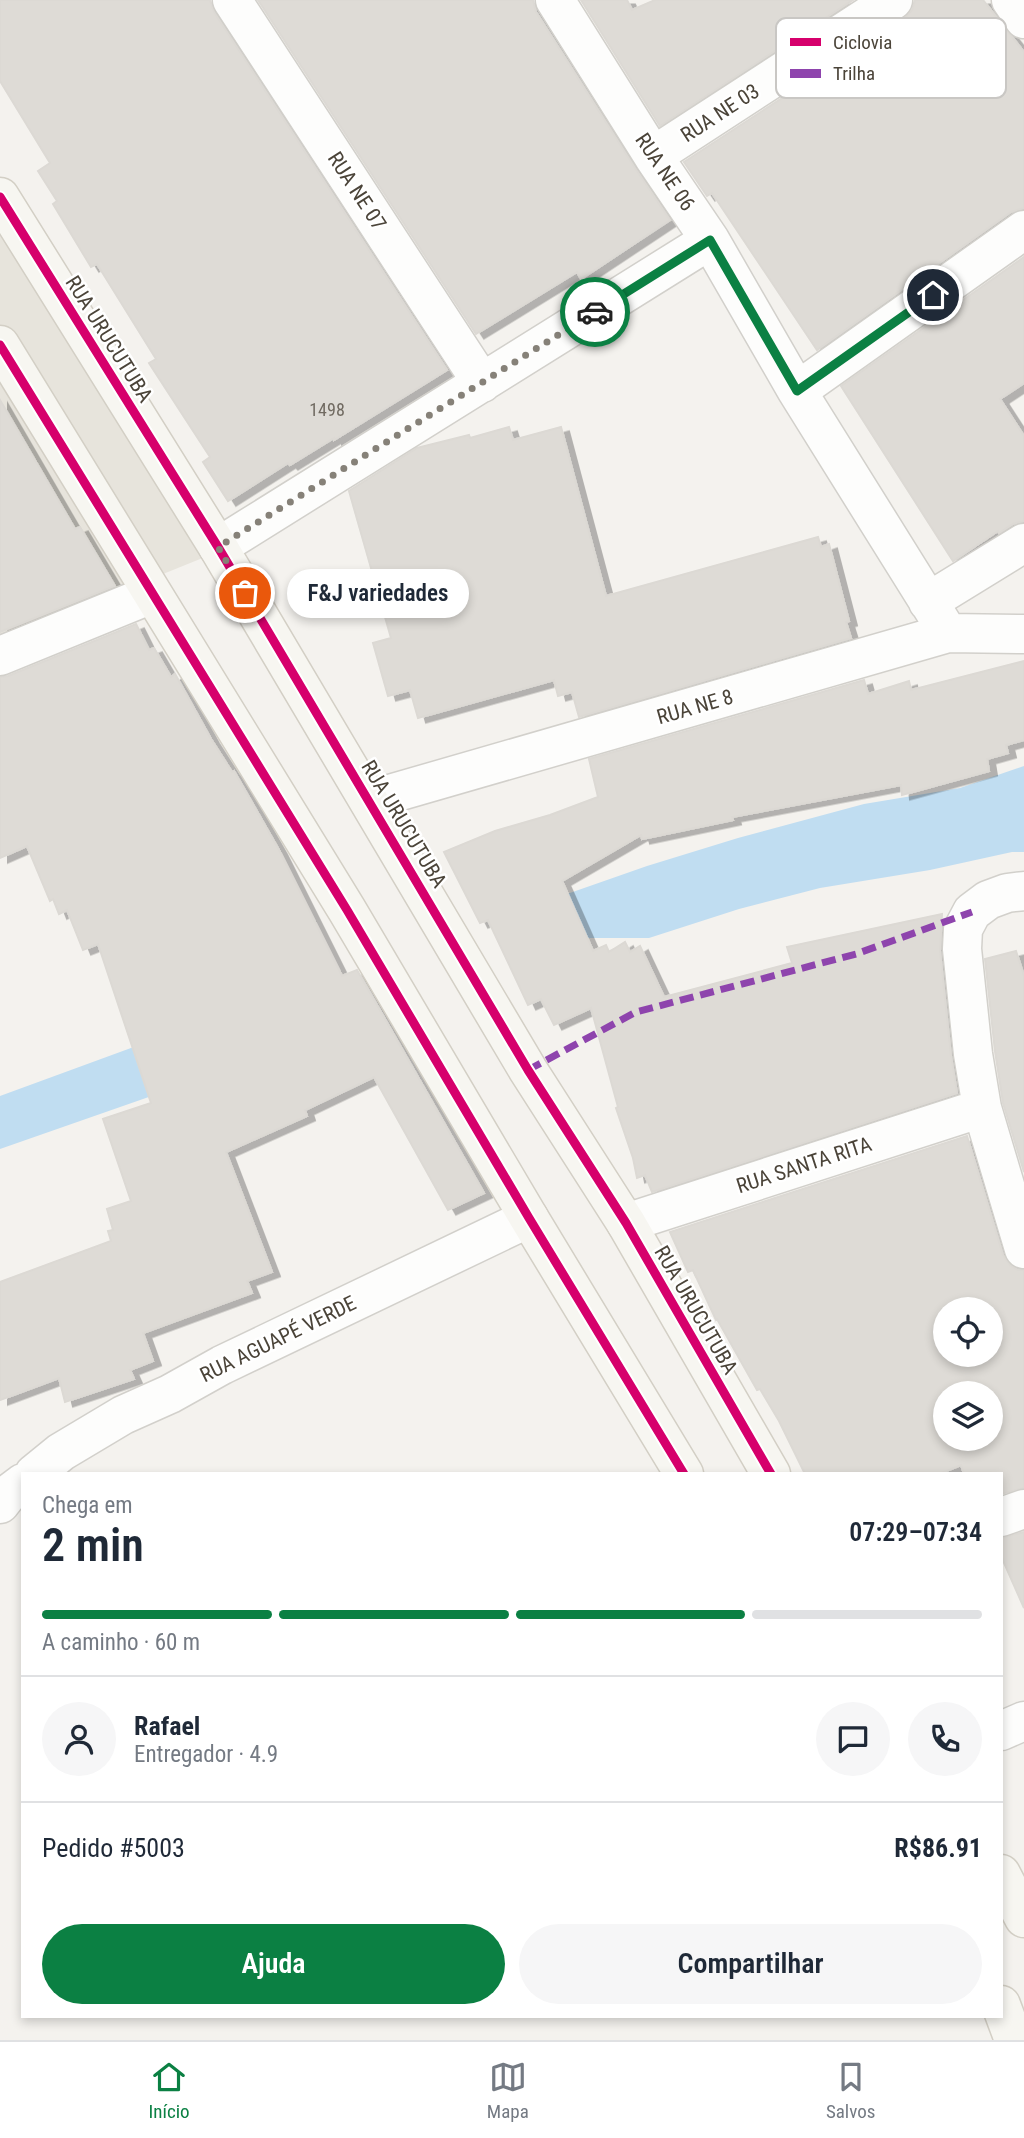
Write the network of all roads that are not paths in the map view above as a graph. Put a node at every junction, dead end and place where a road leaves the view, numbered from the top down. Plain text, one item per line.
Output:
1 (232, 0) edge
2 (555, 0) edge
3 (893, 0) edge
4 (1011, 0) edge
5 (865, 18) edge
6 (1024, 19) edge
7 (776, 76) edge
8 (653, 156) junction
9 (0, 197) edge
10 (1024, 230) edge
11 (710, 240) junction
12 (0, 345) edge
13 (482, 383) junction
14 (797, 391) junction
15 (1024, 543) edge
16 (218, 547) junction
17 (152, 594) junction
18 (938, 618) junction
19 (1024, 634) edge
20 (0, 656) edge
21 (369, 800) junction
22 (1024, 891) edge
23 (982, 1108) junction
24 (529, 1218) junction
25 (626, 1223) junction
26 (1023, 1243) edge
27 (36, 1472) edge
28 (683, 1472) edge
29 (770, 1472) edge
30 (21, 1484) edge
31 (0, 1504) edge
32 (1024, 1509) edge
33 (1003, 1516) edge
34 (1024, 1721) edge
35 (1003, 1730) edge
36 (1003, 1878) edge
37 (1024, 1918) edge
38 (1003, 2010) edge
39 (1014, 2040) edge

1 - 13 street, RUA NE 07
2 - 8 street, RUA NE 06
3 - 5 street, RUA NE 03
4 - 6 street
7 - 8 street, RUA NE 03
8 - 11 street, RUA NE 06
9 - 16 street, RUA URUCUTUBA
10 - 14 street
11 - 13 street
11 - 14 street, RUA NE 06
12 - 17 street
13 - 16 street
14 - 18 street, RUA NE 06
15 - 18 street
16 - 21 street, RUA URUCUTUBA
17 - 20 street
17 - 24 street
18 - 19 street, RUA NE 8
18 - 21 street, RUA NE 8
21 - 25 street, RUA URUCUTUBA
22 - 23 street
23 - 25 street, RUA SANTA RITA
23 - 26 street
24 - 27 street, RUA AGUAPÉ VERDE
24 - 28 street
25 - 29 street, RUA URUCUTUBA
30 - 31 street
32 - 33 street
34 - 35 street
36 - 37 street
38 - 39 street

